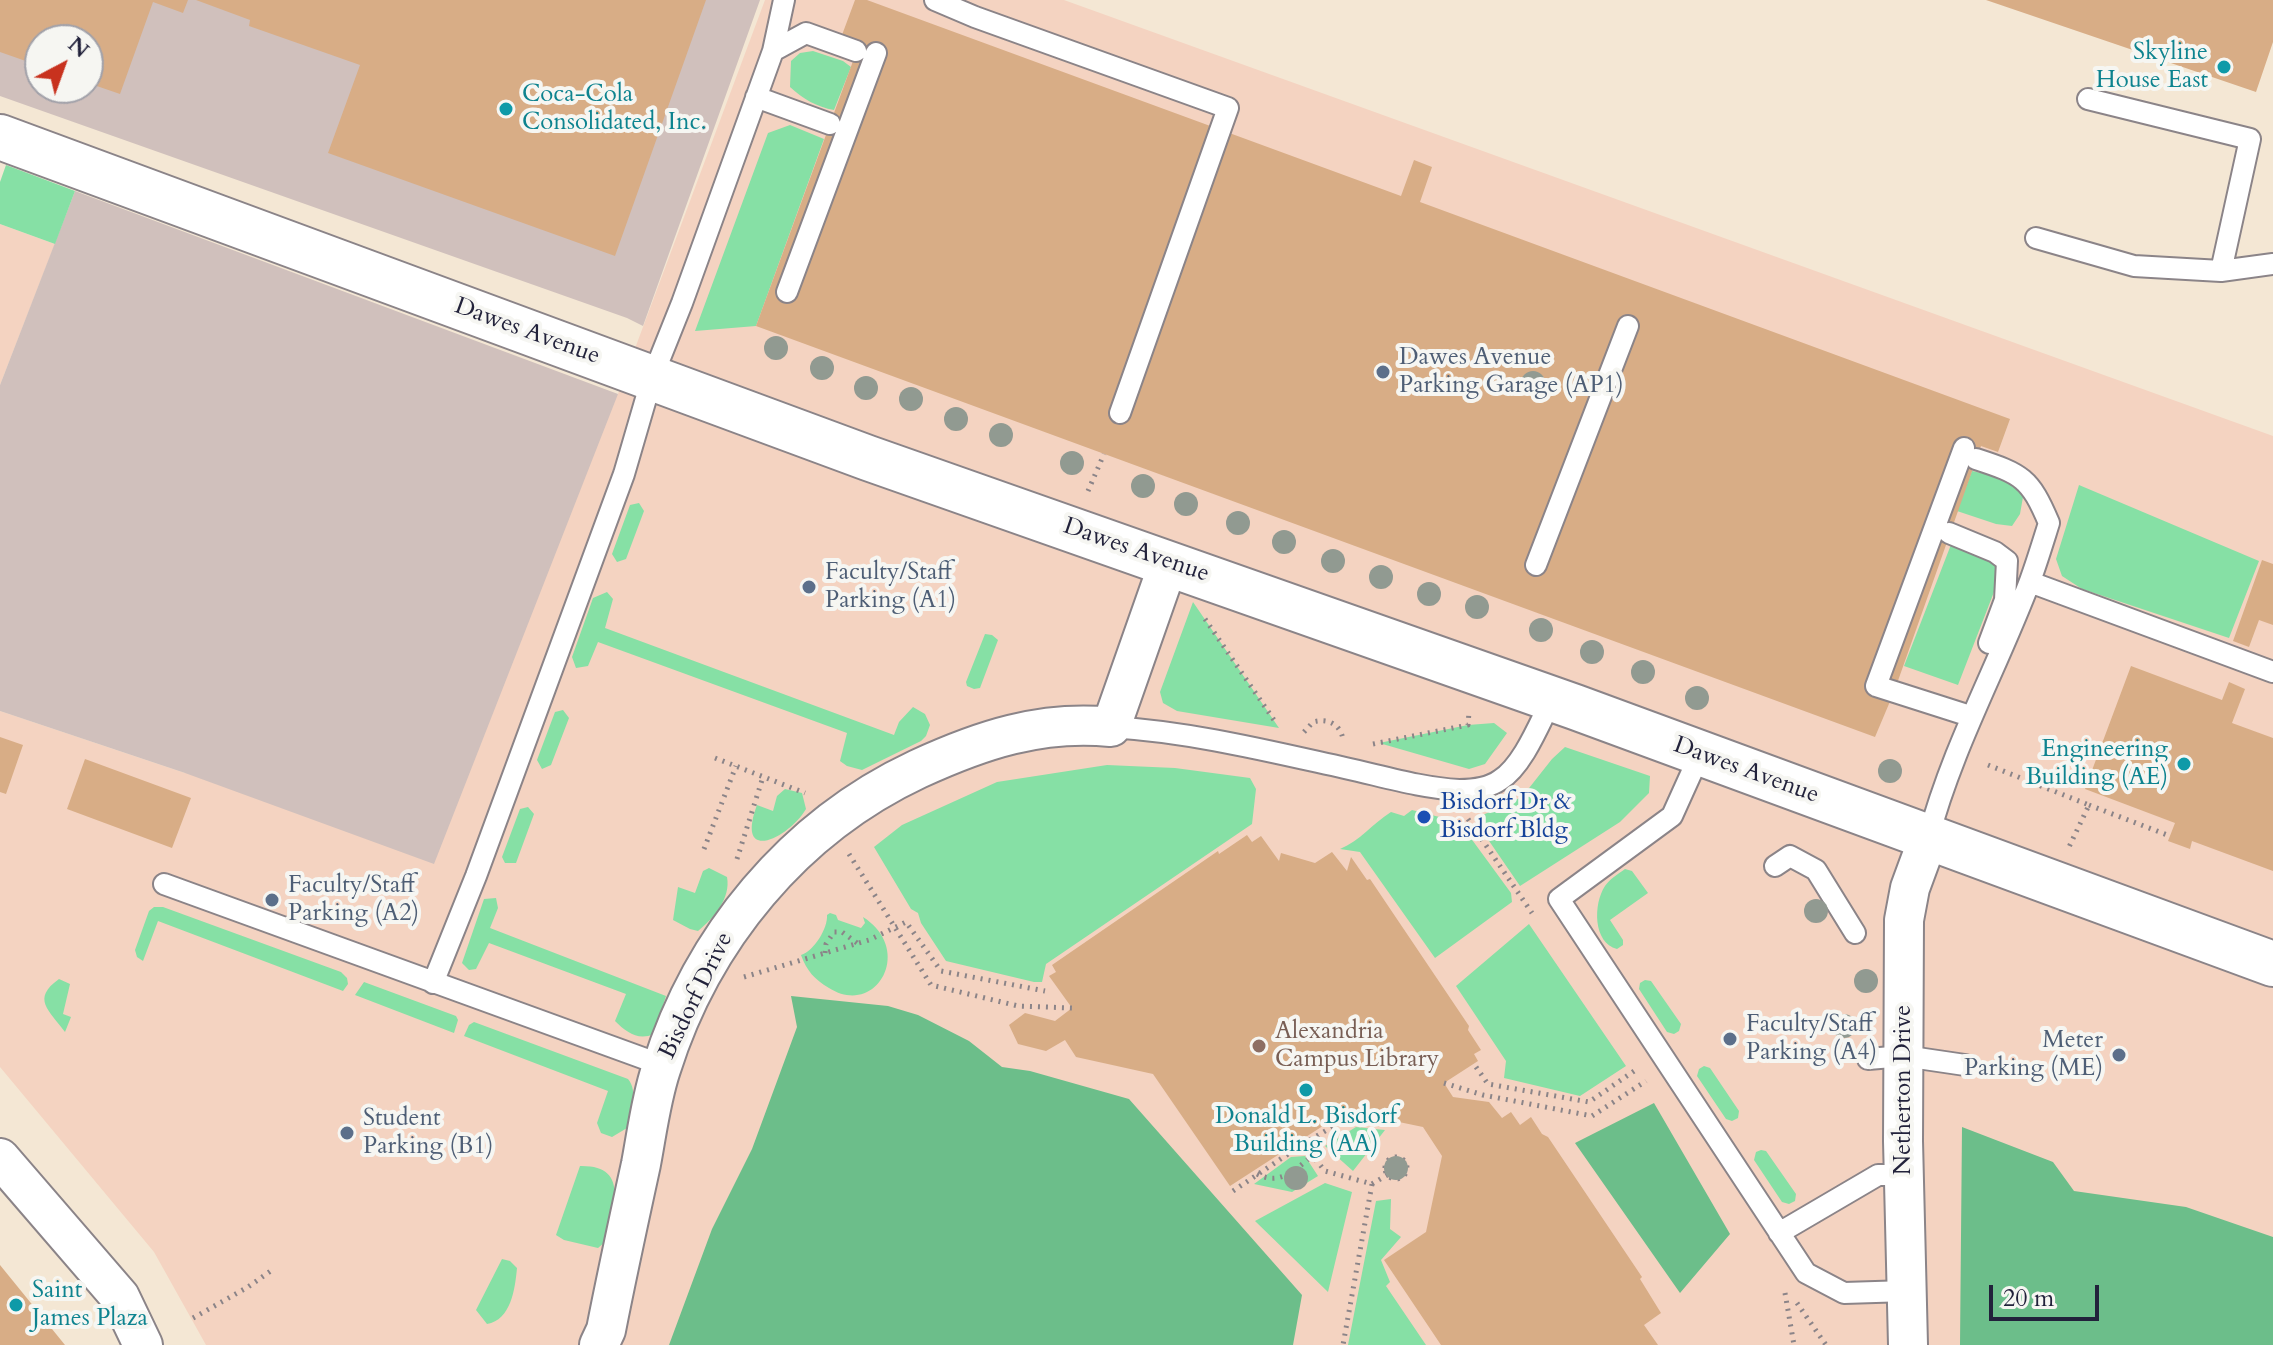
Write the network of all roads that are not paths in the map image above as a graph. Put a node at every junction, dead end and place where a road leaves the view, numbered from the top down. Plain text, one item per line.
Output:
1 (784, 0) edge
2 (935, 0) edge
3 (773, 51) junction
4 (756, 97) junction
5 (2088, 99) dead end
6 (830, 124) dead end
7 (0, 137) edge
8 (2036, 238) dead end
9 (2273, 264) edge
10 (2221, 271) junction
11 (787, 292) dead end
12 (1628, 326) dead end
13 (652, 378) junction
14 (1120, 413) dead end
15 (1949, 533) dead end
16 (1169, 562) junction
17 (1536, 565) dead end
18 (2030, 582) junction
19 (1994, 661) junction
20 (2273, 672) edge
21 (1552, 699) junction
22 (1970, 716) junction
23 (1111, 727) junction
24 (1700, 754) junction
25 (1928, 839) junction
26 (1775, 866) dead end
27 (164, 884) dead end
28 (1855, 933) dead end
29 (2273, 964) edge
30 (433, 983) junction
31 (1886, 1057) junction
32 (662, 1065) junction
33 (1965, 1065) dead end
34 (0, 1158) edge
35 (1904, 1175) junction
36 (1779, 1233) junction
37 (1907, 1291) junction
38 (143, 1345) edge
39 (599, 1345) edge
40 (1908, 1345) edge

1 - 3 lane
2 - 14 lane
3 - 4 lane
3 - 11 lane
4 - 6 lane
4 - 13 lane
5 - 10 lane
7 - 13 street, Dawes Avenue
8 - 10 lane
9 - 10 lane
12 - 17 lane
13 - 16 street, Dawes Avenue
13 - 30 lane
15 - 19 lane
16 - 21 street, Dawes Avenue
16 - 23 street
18 - 19 lane
18 - 20 lane
18 - 22 lane
19 - 22 lane
21 - 23 lane
21 - 24 street, Dawes Avenue
22 - 25 lane
23 - 32 street, Bisdorf Drive
24 - 25 street, Dawes Avenue
24 - 36 lane
25 - 29 street, Dawes Avenue
25 - 31 street, Netherton Drive
26 - 28 lane
27 - 30 lane
30 - 32 lane
31 - 33 lane
31 - 35 street, Netherton Drive
32 - 39 street, Bisdorf Drive
34 - 38 street
35 - 36 lane
35 - 37 street, Netherton Drive
36 - 37 lane
37 - 40 street, Netherton Drive

